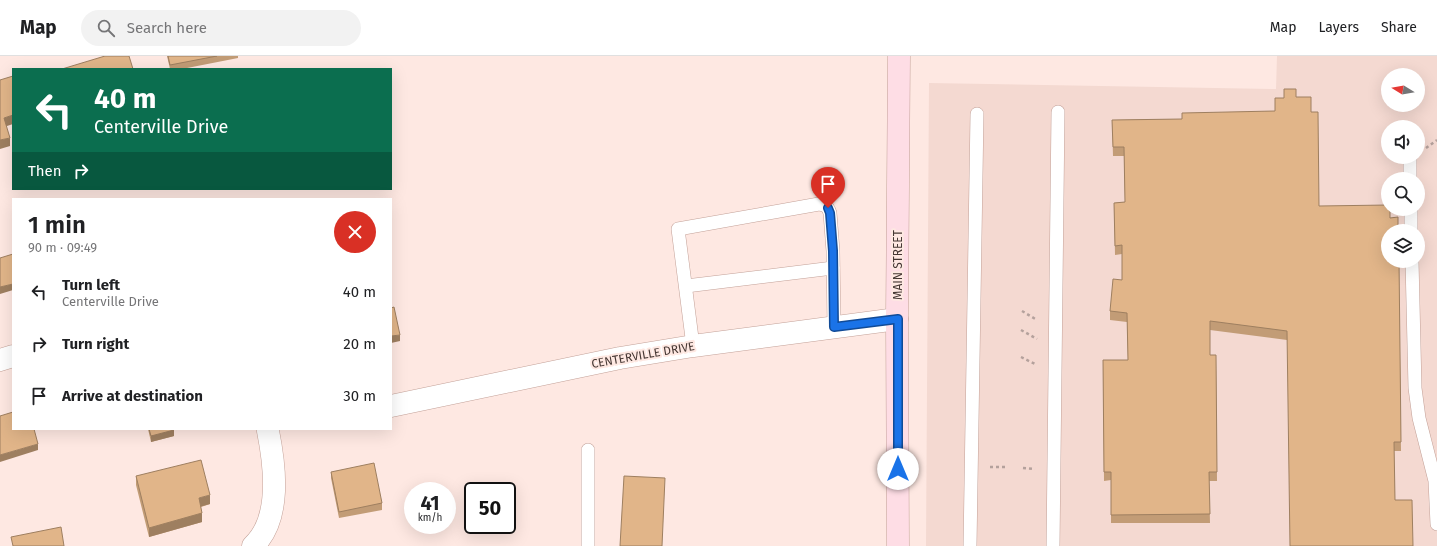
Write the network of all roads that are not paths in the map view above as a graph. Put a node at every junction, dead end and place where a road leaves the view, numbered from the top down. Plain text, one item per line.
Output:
1 (899, 56) edge
2 (1058, 112) dead end
3 (976, 114) dead end
4 (833, 268) junction
5 (1412, 268) edge
6 (686, 286) junction
7 (898, 319) junction
8 (834, 327) junction
9 (694, 346) junction
10 (12, 356) edge
11 (0, 360) edge
12 (392, 406) edge
13 (272, 430) edge
14 (588, 450) dead end
15 (1437, 524) edge
16 (253, 546) edge
17 (588, 546) edge
18 (898, 546) edge
19 (970, 546) edge
20 (1053, 546) edge

1 - 7 main road, MAIN STREET
2 - 20 lane
3 - 19 lane
4 - 6 lane
4 - 6 lane
4 - 8 lane
5 - 15 lane
6 - 9 lane
7 - 8 street, CENTERVILLE DRIVE
7 - 18 main road, MAIN STREET
8 - 9 street, CENTERVILLE DRIVE
9 - 12 street, CENTERVILLE DRIVE
10 - 11 street
13 - 16 street
14 - 17 lane

